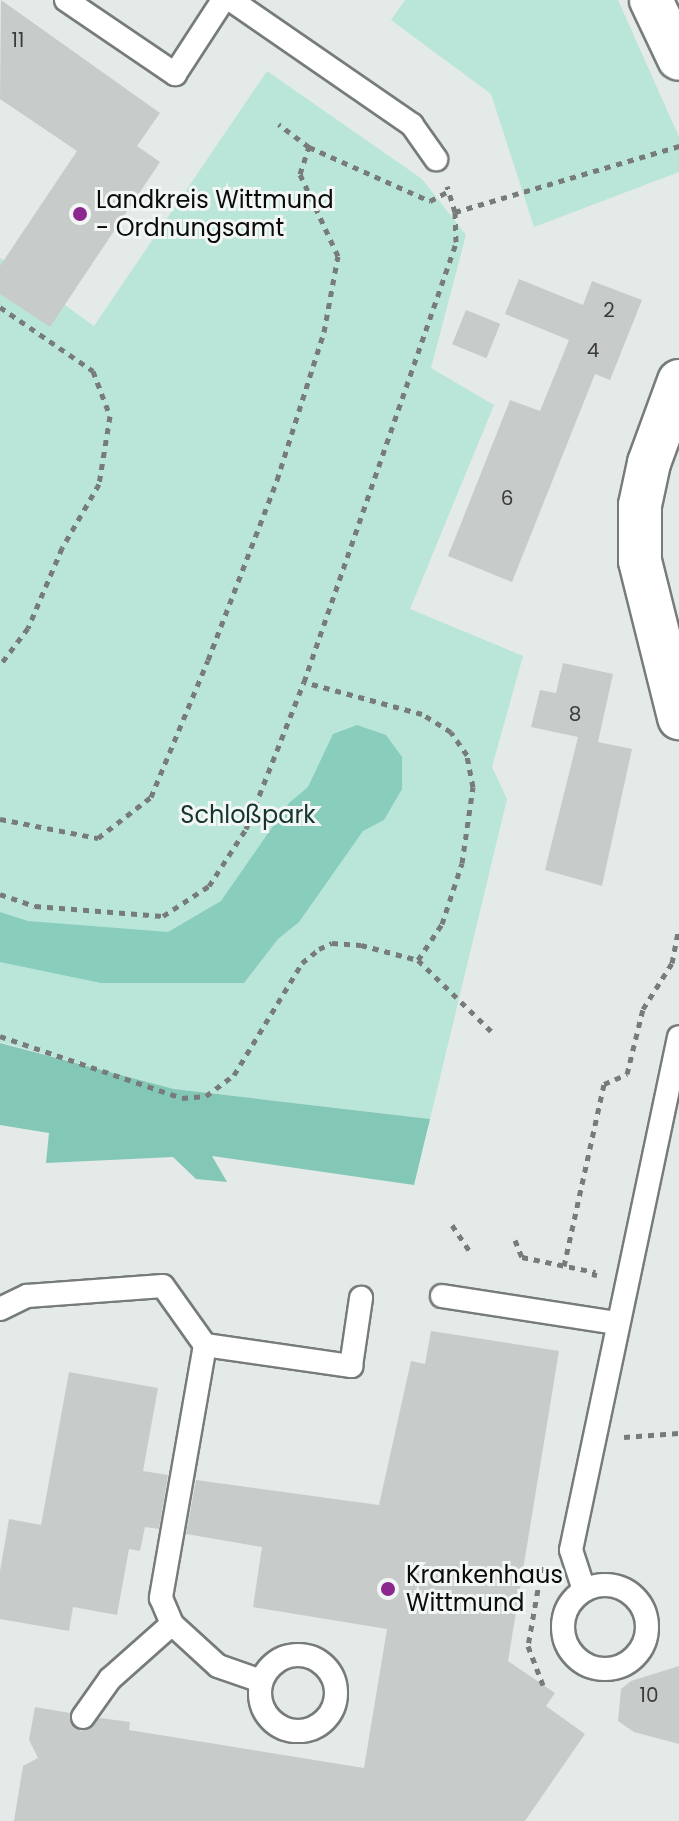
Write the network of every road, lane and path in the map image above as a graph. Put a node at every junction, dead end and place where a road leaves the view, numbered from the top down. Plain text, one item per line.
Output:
1 (66, 0) edge
2 (223, 0) edge
3 (231, 0) edge
4 (651, 0) edge
5 (679, 59) edge
6 (279, 124) dead end
7 (679, 146) edge
8 (309, 147) junction
9 (436, 159) joint
10 (449, 191) junction
11 (455, 212) junction
12 (0, 307) edge
13 (679, 381) edge
14 (0, 665) edge
15 (304, 682) junction
16 (679, 718) edge
17 (0, 819) edge
18 (0, 894) edge
19 (679, 928) edge
20 (418, 960) junction
21 (495, 1035) dead end
22 (0, 1036) edge
23 (679, 1037) edge
24 (452, 1225) dead end
25 (515, 1240) dead end
26 (471, 1253) dead end
27 (564, 1266) junction
28 (595, 1272) dead end
29 (442, 1296) dead end
30 (361, 1298) dead end
31 (0, 1309) edge
32 (616, 1323) junction
33 (205, 1345) junction
34 (584, 1590) dead end
35 (172, 1624) junction
36 (261, 1681) dead end
37 (83, 1717) dead end

1 - 2 lane
3 - 9 lane
4 - 5 street
6 - 8 path
7 - 11 path
8 - 10 path
8 - 17 path
9 - 10 path
10 - 11 path
11 - 15 path
12 - 14 path
13 - 16 street
15 - 18 path
15 - 20 path
19 - 27 path
20 - 21 path
20 - 22 path
23 - 32 lane
24 - 26 path
25 - 27 path
27 - 28 path
29 - 32 lane
30 - 33 lane
31 - 33 lane
32 - 34 lane
33 - 35 lane
35 - 36 lane
35 - 37 lane

